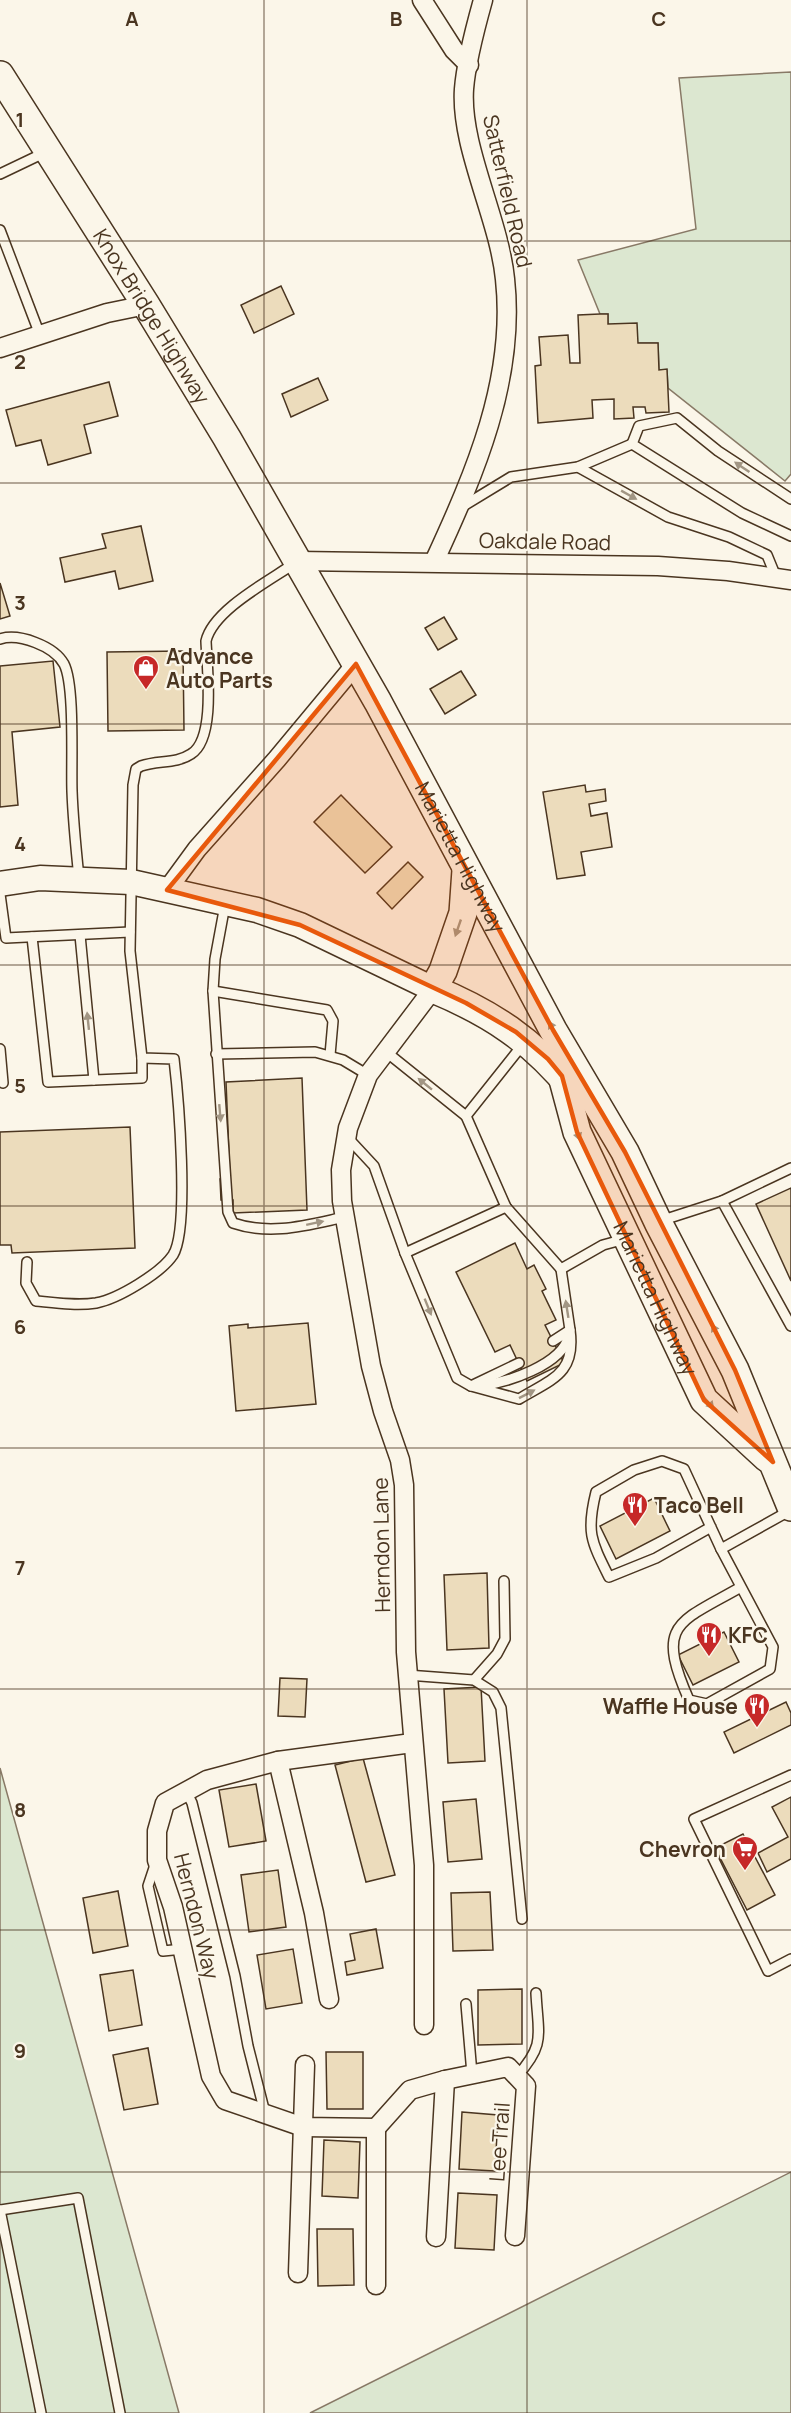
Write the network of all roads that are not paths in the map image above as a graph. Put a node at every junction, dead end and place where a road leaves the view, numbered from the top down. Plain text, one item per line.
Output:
1 (422, 0) edge
2 (483, 0) edge
3 (469, 65) junction
4 (0, 75) edge
5 (48, 151) junction
6 (0, 174) edge
7 (0, 230) edge
8 (146, 305) junction
9 (40, 335) junction
10 (0, 348) edge
11 (632, 444) junction
12 (578, 466) junction
13 (790, 496) edge
14 (458, 509) junction
15 (791, 536) edge
16 (297, 561) junction
17 (434, 562) junction
18 (784, 578) edge
19 (0, 639) edge
20 (356, 664) junction
21 (466, 870) junction
22 (79, 878) junction
23 (131, 882) junction
24 (0, 884) edge
25 (166, 890) junction
26 (0, 894) edge
27 (226, 903) junction
28 (130, 932) junction
29 (80, 934) junction
30 (32, 937) junction
31 (3, 942) edge
32 (433, 989) junction
33 (213, 991) junction
34 (526, 1041) junction
35 (0, 1049) edge
36 (385, 1051) junction
37 (216, 1054) junction
38 (330, 1055) junction
39 (142, 1058) junction
40 (368, 1075) junction
41 (562, 1076) junction
42 (94, 1080) junction
43 (3, 1083) dead end
44 (466, 1116) junction
45 (348, 1138) junction
46 (625, 1152) junction
47 (791, 1168) edge
48 (722, 1201) junction
49 (506, 1207) junction
50 (345, 1217) junction
51 (658, 1221) junction
52 (627, 1239) junction
53 (405, 1253) junction
54 (27, 1263) dead end
55 (561, 1269) junction
56 (791, 1326) edge
57 (570, 1330) junction
58 (553, 1341) dead end
59 (519, 1363) dead end
60 (471, 1386) junction
61 (773, 1462) junction
62 (791, 1509) edge
63 (711, 1527) junction
64 (721, 1549) junction
65 (504, 1581) dead end
66 (741, 1587) junction
67 (407, 1675) junction
68 (474, 1680) junction
69 (412, 1743) junction
70 (278, 1761) junction
71 (791, 1775) edge
72 (186, 1791) junction
73 (522, 1919) dead end
74 (791, 1959) edge
75 (536, 1993) dead end
76 (329, 1999) dead end
77 (466, 2004) dead end
78 (424, 2025) dead end
79 (305, 2065) dead end
80 (472, 2074) junction
81 (517, 2076) junction
82 (445, 2080) junction
83 (265, 2113) junction
84 (303, 2127) junction
85 (376, 2128) junction
86 (515, 2236) dead end
87 (436, 2237) dead end
88 (298, 2273) dead end
89 (376, 2285) dead end
90 (41, 2413) edge
91 (120, 2413) edge

1 - 3 street
2 - 3 street, Satterfield Road
3 - 14 street, Satterfield Road
4 - 5 main road, Knox Bridge Highway
5 - 6 lane
5 - 8 main road, Knox Bridge Highway
7 - 9 lane
8 - 9 street
8 - 16 main road, Knox Bridge Highway
9 - 10 street
11 - 12 lane
13 -> 11 lane
11 - 15 lane
12 - 14 lane
12 -> 18 lane
14 - 17 street, Satterfield Road
16 - 17 street, Oakdale Road
16 - 20 main road, Marietta Highway
16 - 23 lane
17 - 18 street, Oakdale Road
19 - 22 lane
20 - 21 main road, Marietta Highway
20 - 25 street
21 -> 32 main road
46 -> 21 main road, Marietta Highway
22 - 23 main road, Marietta Highway
22 - 24 main road, Marietta Highway
23 - 25 main road, Marietta Highway
23 - 28 lane
25 - 27 main road, Marietta Highway
26 - 31 lane
27 - 32 main road, Marietta Highway
27 - 33 lane
28 - 29 lane
28 - 39 lane
29 - 30 lane
42 -> 29 lane
30 - 31 lane
30 - 42 lane
32 - 34 main road, Marietta Highway
32 - 36 street, Herndon Lane
33 - 37 lane
33 - 38 lane
34 - 41 main road, Marietta Highway
34 - 44 lane
35 - 43 lane
36 - 40 street, Herndon Lane
44 -> 36 lane
37 - 38 lane
37 -> 50 lane
38 - 40 lane
39 - 42 lane
39 - 54 lane
40 - 45 street, Herndon Lane
41 - 46 main road, Marietta Highway
41 -> 52 main road, Marietta Highway
44 - 49 lane
45 - 50 street, Herndon Lane
45 - 53 lane
46 - 51 main road, Marietta Highway
47 - 48 lane
48 - 51 lane
48 - 56 lane
49 - 53 lane
49 - 55 lane
50 - 67 street, Herndon Lane
61 -> 51 main road, Marietta Highway
52 - 55 lane
52 -> 61 main road, Marietta Highway
53 -> 60 lane
57 -> 55 lane
57 - 58 lane
57 - 60 lane
60 -> 57 lane
59 - 60 lane
61 - 62 main road, Marietta Highway
62 - 64 lane
63 - 63 lane
63 - 64 lane
64 - 66 lane
65 - 68 lane
66 - 66 lane
67 - 68 lane
67 - 69 street, Herndon Lane
68 - 73 lane
69 - 70 street, Herndon Way
69 - 78 street, Herndon Lane
70 - 72 street, Herndon Way
70 - 76 street
71 - 74 lane
72 - 83 lane
72 - 83 street, Herndon Way
75 - 81 lane
77 - 80 lane
79 - 84 street
80 - 81 street, Lee Trail
80 - 82 street, Lee Trail
81 - 86 street, Lee Trail
82 - 85 street, Lee Trail
82 - 87 street
83 - 84 street, Herndon Way
84 - 85 street
84 - 88 street
85 - 89 street
90 - 91 lane

